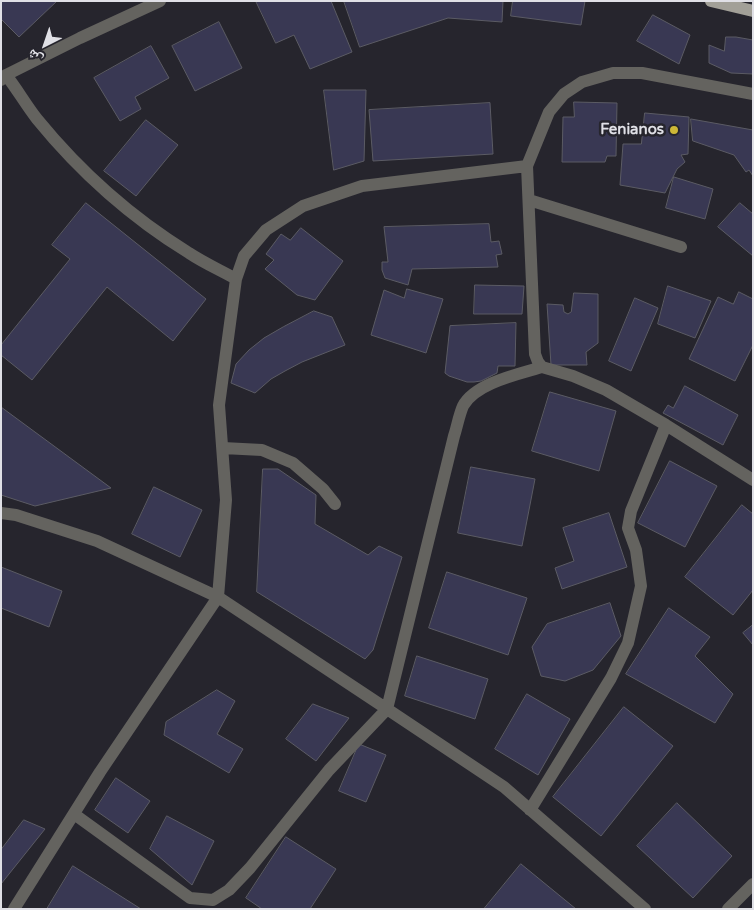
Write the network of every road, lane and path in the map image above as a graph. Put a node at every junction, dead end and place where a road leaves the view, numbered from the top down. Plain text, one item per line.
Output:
1 (160, 1) edge
2 (711, 1) edge
3 (753, 10) edge
4 (4, 77) edge
5 (753, 94) edge
6 (527, 166) junction
7 (529, 200) junction
8 (681, 247) dead end
9 (236, 279) junction
10 (542, 367) junction
11 (666, 425) junction
12 (223, 448) junction
13 (753, 480) edge
14 (335, 504) dead end
15 (1, 514) edge
16 (218, 597) junction
17 (387, 709) junction
18 (530, 810) junction
19 (74, 814) junction
20 (753, 884) edge
21 (14, 909) edge
22 (645, 909) edge
23 (728, 909) edge

1 - 4 street
2 - 3 main road
4 - 9 street
5 - 6 street
6 - 7 street
6 - 9 street
7 - 8 street
7 - 10 street
9 - 12 street
10 - 11 street
10 - 17 street
11 - 13 street
11 - 18 street
12 - 14 street
12 - 16 street
15 - 16 street
16 - 17 street
16 - 19 street
17 - 18 street
17 - 19 street
18 - 22 street
19 - 21 street
20 - 23 street

